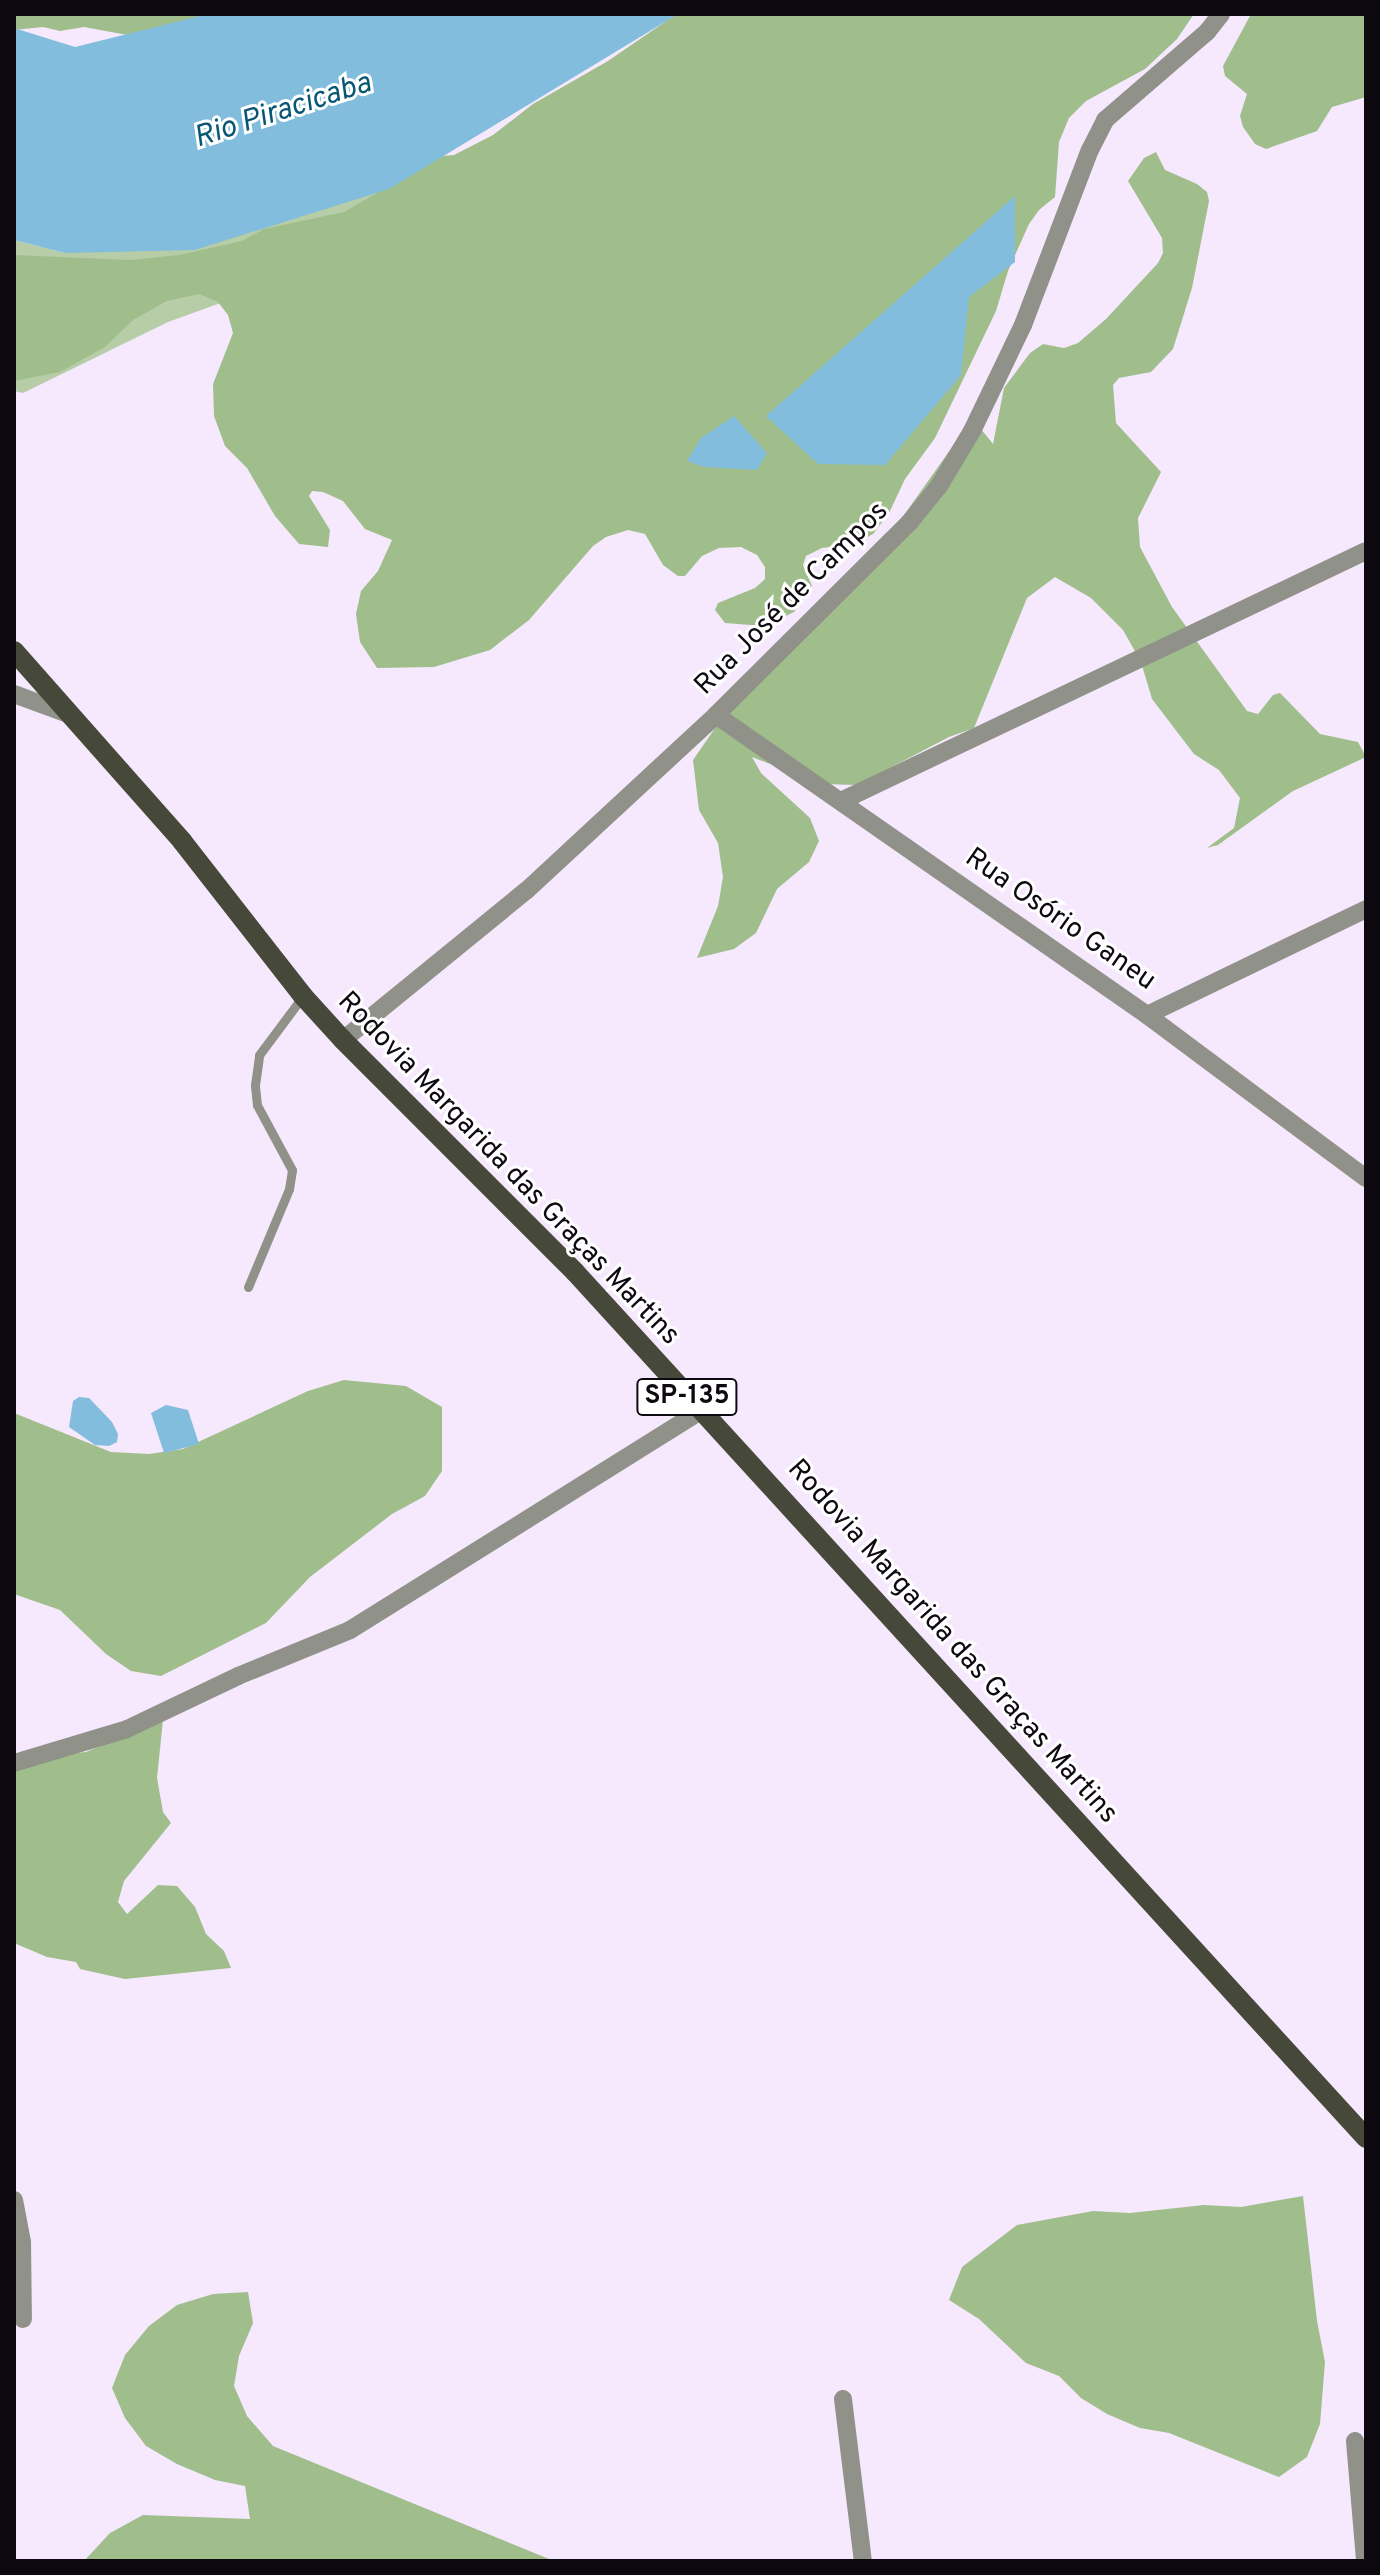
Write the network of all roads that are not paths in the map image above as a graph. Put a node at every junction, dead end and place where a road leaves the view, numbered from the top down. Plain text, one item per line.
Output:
1 (1221, 14) edge
2 (1366, 551) edge
3 (14, 651) edge
4 (14, 694) edge
5 (68, 714) junction
6 (716, 715) junction
7 (841, 801) junction
8 (1366, 909) edge
9 (303, 996) junction
10 (1147, 1015) junction
11 (343, 1040) junction
12 (1366, 1178) edge
13 (248, 1287) dead end
14 (700, 1411) junction
15 (14, 1763) edge
16 (1366, 2138) edge
17 (14, 2200) edge
18 (23, 2319) dead end
19 (843, 2399) dead end
20 (1355, 2441) dead end
21 (863, 2561) edge
22 (1365, 2561) edge

1 - 6 street, Rua José de Campos
2 - 7 street
3 - 5 main road, Rodovia Margarida das Graças Martins / SP-135
4 - 5 street
5 - 9 main road, Rodovia Margarida das Graças Martins / SP-135
6 - 7 street, Rua Osório Ganeu
6 - 11 street, Rua José de Campos
7 - 10 street, Rua Osório Ganeu
8 - 10 street
9 - 11 main road, Rodovia Margarida das Graças Martins / SP-135
9 - 13 lane
10 - 12 street, Rua Osório Ganeu
11 - 14 main road, Rodovia Margarida das Graças Martins / SP-135
14 - 15 street
14 - 16 main road, Rodovia Margarida das Graças Martins / SP-135
17 - 18 street
19 - 21 street
20 - 22 street

